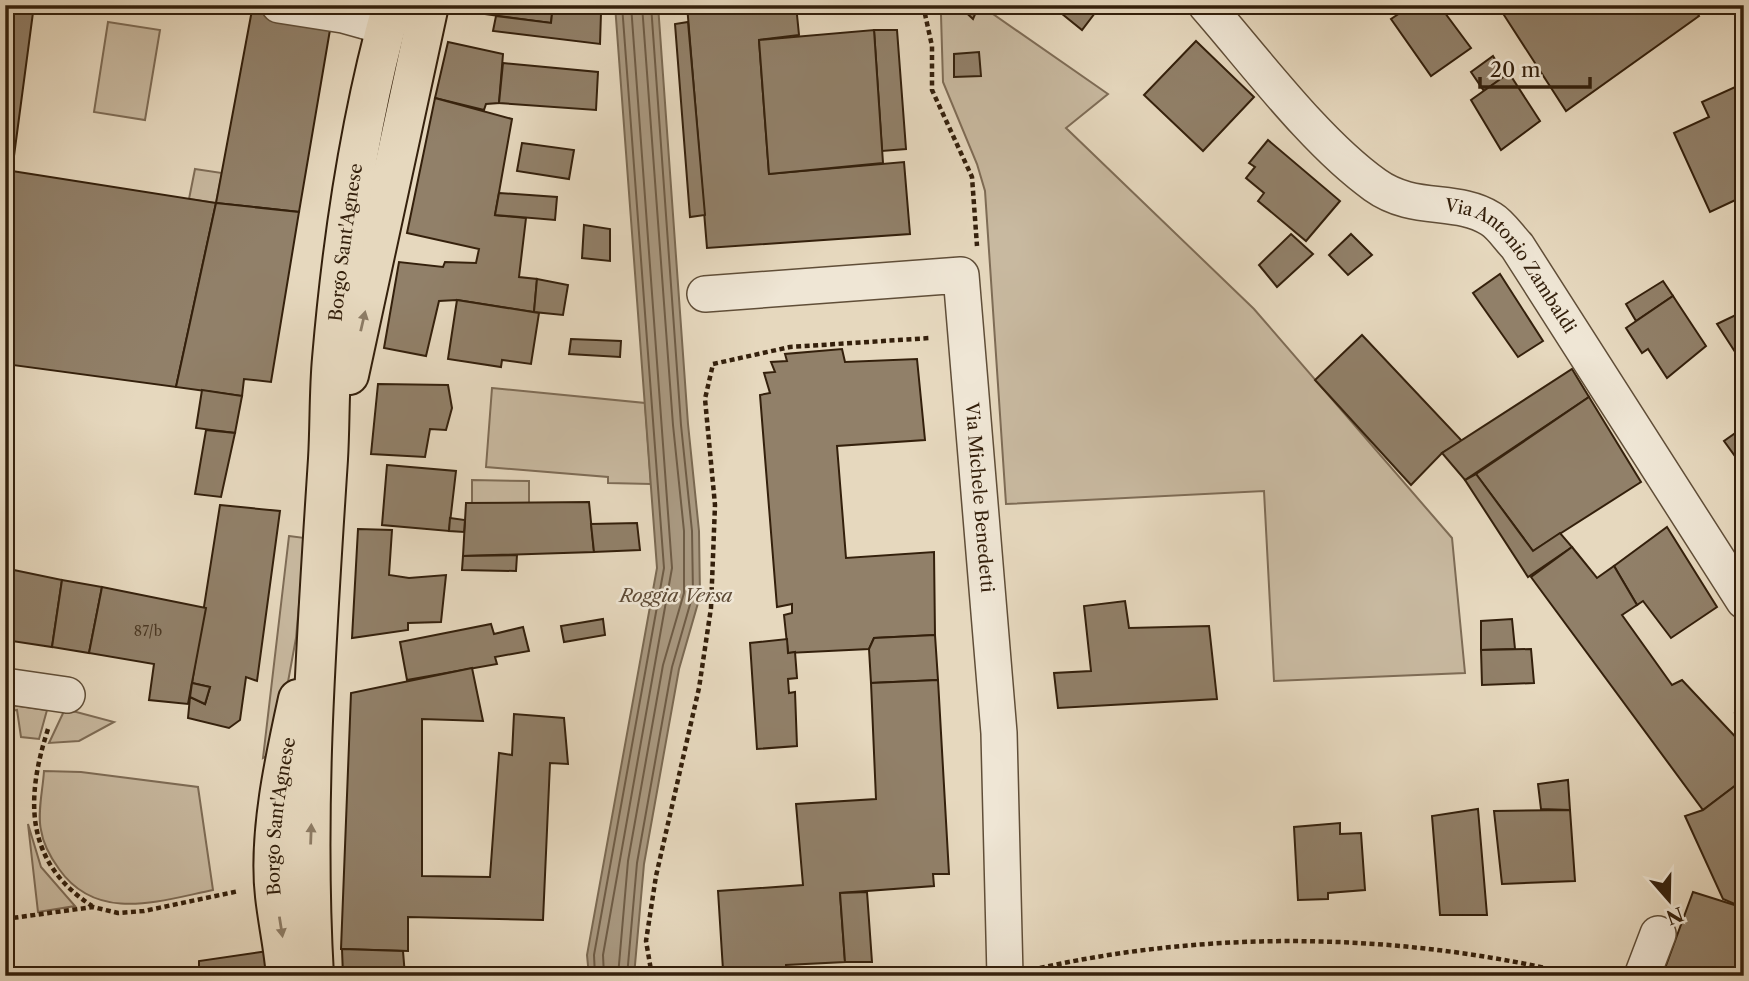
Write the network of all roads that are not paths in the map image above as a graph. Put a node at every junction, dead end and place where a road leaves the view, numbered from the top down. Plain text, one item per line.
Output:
1 (279, 5) edge
2 (429, 5) edge
3 (1206, 5) edge
4 (396, 13) edge
5 (379, 247) junction
6 (705, 294) dead end
7 (328, 459) junction
8 (1744, 601) edge
9 (316, 618) junction
10 (5, 686) edge
11 (63, 695) road end
12 (1658, 934) dead end
13 (1017, 973) edge
14 (286, 976) edge
15 (314, 976) edge
16 (1642, 976) edge

1 - 4 street
2 - 5 main road, Borgo Sant'Agnese
3 - 8 street, Via Antonio Zambaldi
4 - 5 street, Borgo Sant'Agnese
4 - 7 main road, Borgo Sant'Agnese
7 -> 5 main road, Borgo Sant'Agnese
6 - 13 street, Via Michele Benedetti
7 - 9 main road, Borgo Sant'Agnese
9 -> 14 main road, Borgo Sant'Agnese
15 -> 9 main road, Borgo Sant'Agnese
10 - 11 street
12 - 16 street

